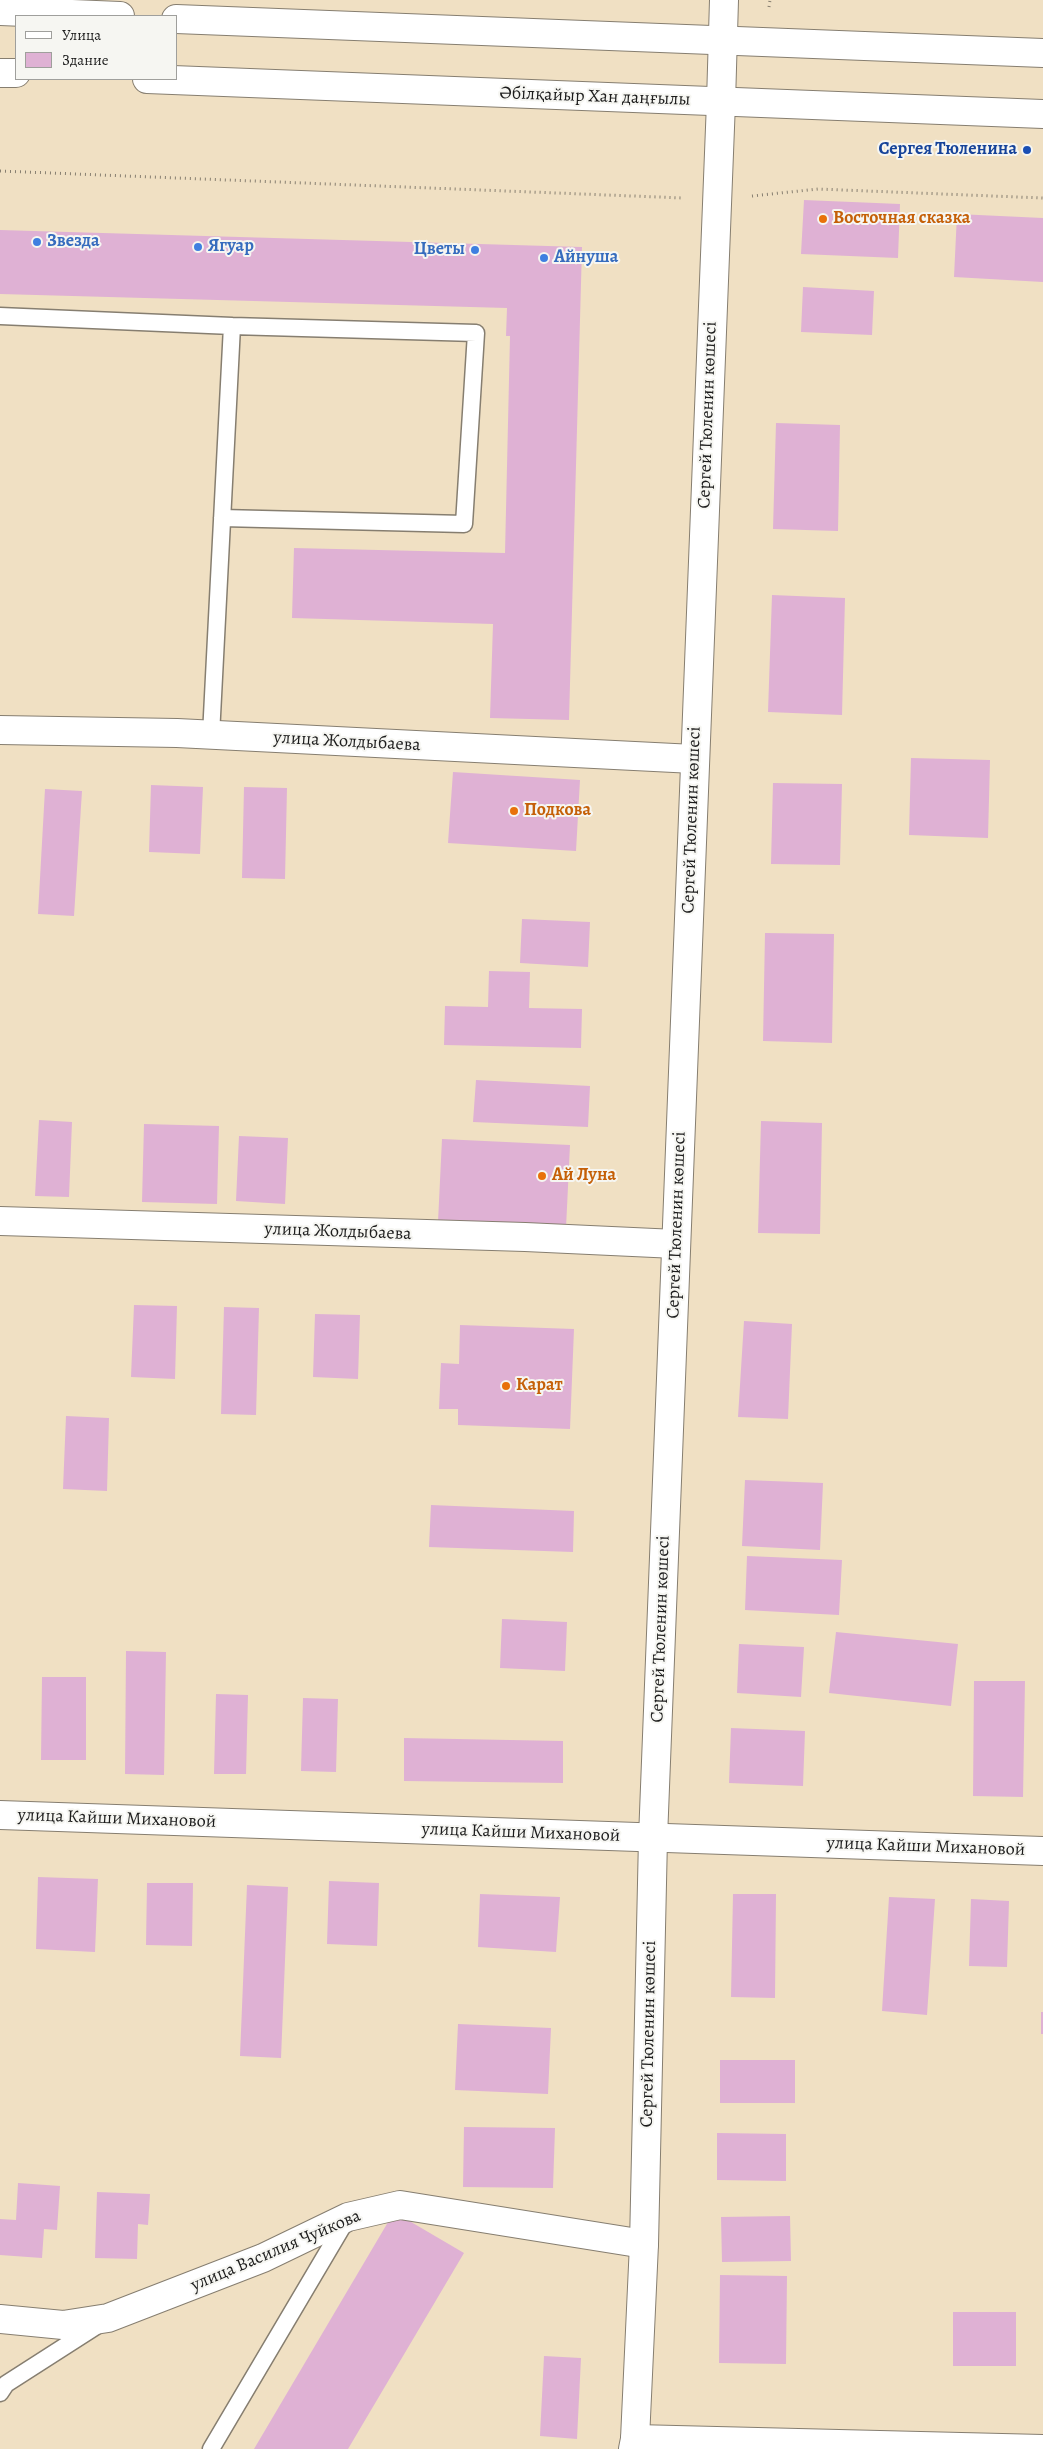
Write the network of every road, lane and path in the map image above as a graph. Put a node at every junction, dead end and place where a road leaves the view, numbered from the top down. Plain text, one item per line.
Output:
1 (724, 0) edge
2 (0, 11) edge
3 (96, 15) edge
4 (178, 19) edge
5 (723, 41) junction
6 (1043, 53) edge
7 (0, 73) edge
8 (15, 73) edge
9 (172, 80) edge
10 (721, 102) junction
11 (1043, 114) edge
12 (0, 171) edge
13 (1043, 198) edge
14 (717, 200) junction
15 (0, 316) edge
16 (232, 326) junction
17 (222, 518) junction
18 (0, 730) edge
19 (211, 735) junction
20 (694, 760) junction
21 (0, 1222) edge
22 (676, 1244) junction
23 (0, 1815) edge
24 (653, 1838) junction
25 (1043, 1851) edge
26 (348, 2217) junction
27 (644, 2244) junction
28 (108, 2318) junction
29 (0, 2319) edge
30 (0, 2393) edge
31 (634, 2444) edge
32 (211, 2449) edge
33 (1043, 2449) edge

1 - 5 main road, Сергей Тюленин көшесі
2 - 3 main road
4 - 5 main road
5 - 6 main road
5 - 10 main road, Сергей Тюленин көшесі
7 - 8 main road
9 - 10 main road, Әбілқайыр Хан даңғылы
10 - 11 main road, Әбілқайыр Хан даңғылы
10 - 14 main road, Сергей Тюленин көшесі
12 - 14 path
13 - 14 path
14 - 20 main road, Сергей Тюленин көшесі
15 - 16 lane
16 - 17 lane
16 - 17 lane
17 - 19 lane
18 - 19 main road, улица Жолдыбаева
19 - 20 main road, улица Жолдыбаева
20 - 22 main road, Сергей Тюленин көшесі
21 - 22 main road, улица Жолдыбаева
22 - 24 main road, Сергей Тюленин көшесі
23 - 24 main road, улица Кайши Михановой
24 - 25 main road, улица Кайши Михановой
24 - 27 main road, Сергей Тюленин көшесі
26 - 27 main road, улица Василия Чуйкова
26 - 28 main road, улица Василия Чуйкова
26 - 32 lane
27 - 31 main road, Сергей Тюленин көшесі
28 - 29 main road, улица Василия Чуйкова
28 - 30 lane
31 - 33 main road

